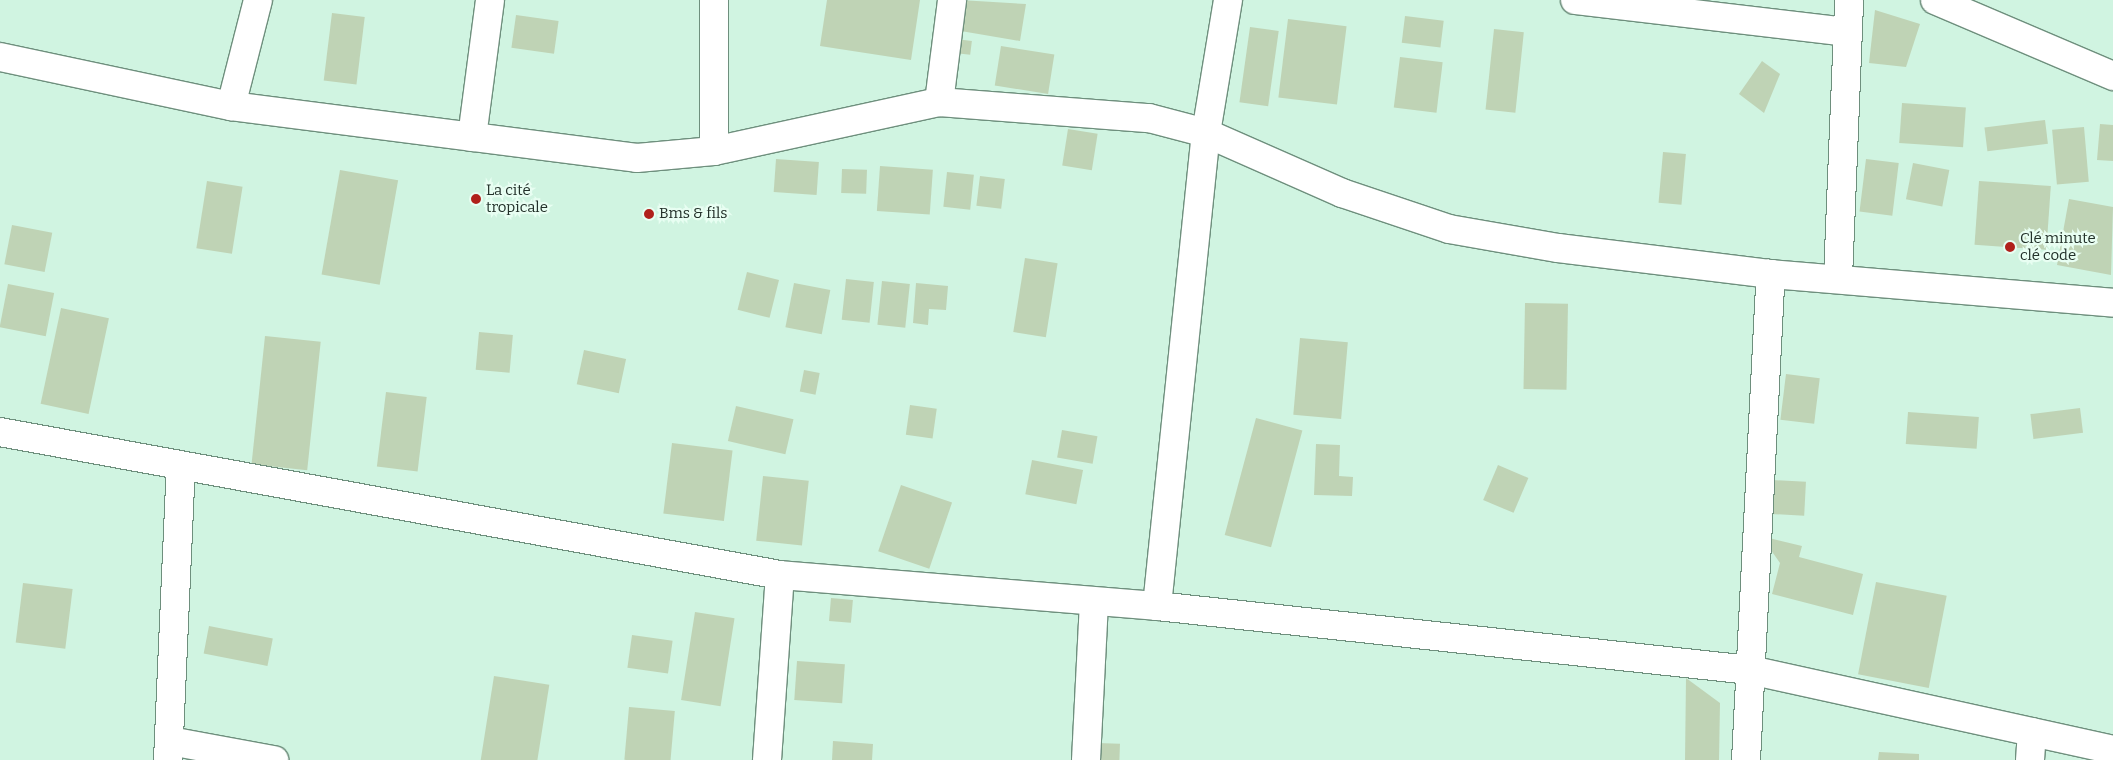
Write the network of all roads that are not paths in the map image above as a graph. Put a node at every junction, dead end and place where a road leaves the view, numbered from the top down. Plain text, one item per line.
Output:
1 (258, 0) edge
2 (490, 0) edge
3 (714, 0) edge
4 (952, 0) edge
5 (1228, 0) edge
6 (1575, 0) edge
7 (1849, 0) edge
8 (1936, 0) edge
9 (1847, 32) junction
10 (0, 57) edge
11 (2113, 76) edge
12 (939, 102) junction
13 (230, 106) junction
14 (1206, 133) junction
15 (472, 137) junction
16 (714, 151) junction
17 (1771, 274) junction
18 (1838, 278) junction
19 (2113, 303) edge
20 (0, 432) edge
21 (181, 468) junction
22 (780, 575) junction
23 (1094, 602) junction
24 (1157, 606) junction
25 (1750, 670) junction
26 (2032, 732) junction
27 (2113, 750) edge
28 (169, 751) edge
29 (274, 760) edge
30 (767, 760) edge
31 (1086, 760) edge
32 (1746, 760) edge
33 (2030, 760) edge

1 - 13 street
2 - 15 street
3 - 16 street
4 - 12 street
5 - 14 street
6 - 9 street
7 - 9 street
8 - 11 street
9 - 18 street
10 - 13 street
12 - 14 street
12 - 16 street
13 - 15 street
14 - 17 street
14 - 24 street
15 - 16 street
17 - 18 street
17 - 25 street
18 - 19 street
20 - 21 street
21 - 22 street
21 - 28 street
22 - 23 street
22 - 30 street
23 - 24 street
23 - 31 street
24 - 25 street
25 - 26 street
25 - 32 street
26 - 27 street
26 - 33 street
28 - 29 street

